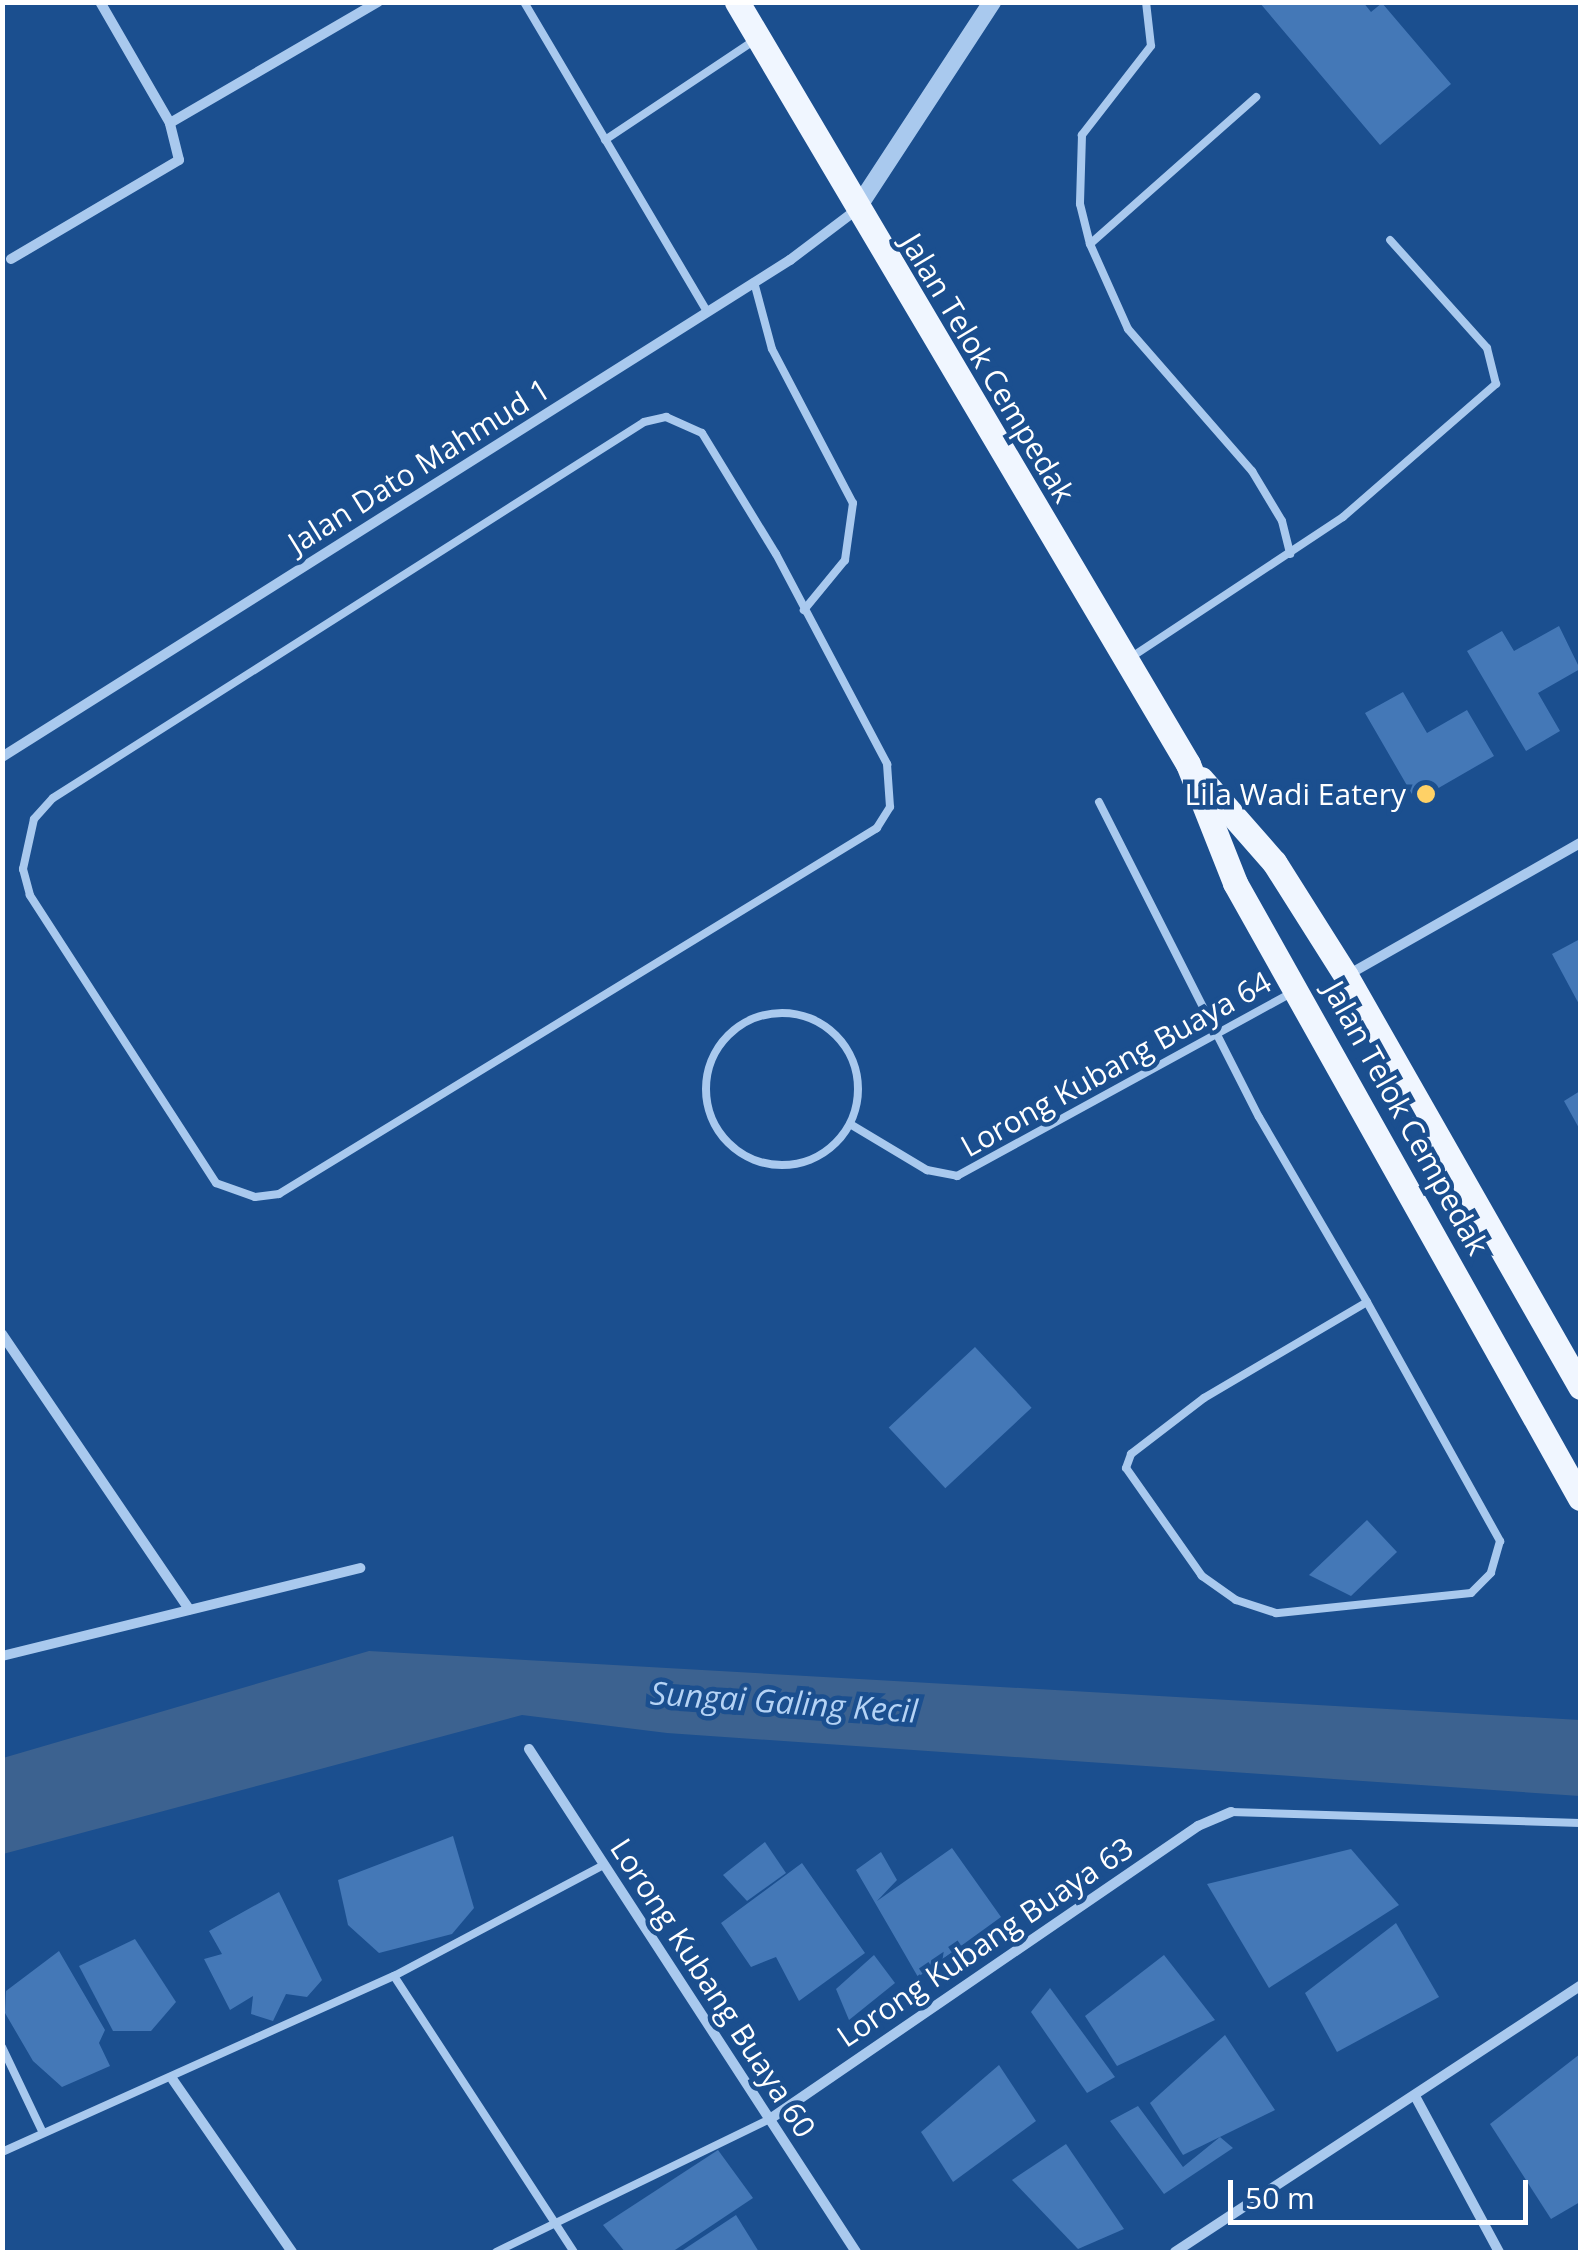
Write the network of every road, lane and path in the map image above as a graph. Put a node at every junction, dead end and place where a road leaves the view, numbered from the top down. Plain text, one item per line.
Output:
1 (100, 2) edge
2 (378, 2) edge
3 (524, 2) edge
4 (737, 2) edge
5 (992, 2) edge
6 (1146, 2) edge
7 (758, 39) junction
8 (1256, 98) dead end
9 (170, 124) junction
10 (605, 140) junction
11 (856, 210) junction
12 (1390, 240) dead end
13 (1090, 244) junction
14 (12, 259) dead end
15 (754, 282) junction
16 (707, 312) junction
17 (1290, 554) junction
18 (804, 610) junction
19 (1126, 661) junction
20 (2, 757) edge
21 (1188, 764) junction
22 (1098, 802) dead end
23 (1580, 843) edge
24 (1346, 976) junction
25 (1298, 990) junction
26 (1214, 1032) junction
27 (850, 1124) junction
28 (1367, 1302) junction
29 (2, 1334) edge
30 (1580, 1387) edge
31 (1580, 1498) edge
32 (360, 1568) dead end
33 (189, 1609) junction
34 (2, 1656) edge
35 (529, 1750) dead end
36 (1231, 1812) joint
37 (1580, 1824) edge
38 (602, 1866) junction
39 (394, 1976) junction
40 (1580, 1986) edge
41 (2, 2047) edge
42 (173, 2080) junction
43 (1415, 2096) junction
44 (770, 2119) junction
45 (42, 2131) junction
46 (2, 2152) edge
47 (552, 2221) junction
48 (292, 2252) edge
49 (496, 2252) edge
50 (574, 2252) edge
51 (856, 2252) edge
52 (1175, 2252) edge
53 (1498, 2252) edge

1 - 9 street
2 - 9 street
3 - 10 lane
4 - 7 main road, Jalan Telok Cempedak
5 - 11 street
6 - 13 lane
7 - 10 lane
7 - 11 main road, Jalan Telok Cempedak
8 - 13 lane
9 - 14 street
10 - 16 lane
11 - 15 street, Jalan Dato Mahmud 1
11 - 19 main road, Jalan Telok Cempedak
12 - 17 lane
13 - 17 lane
15 - 16 street, Jalan Dato Mahmud 1
15 - 18 lane
16 - 20 street, Jalan Dato Mahmud 1
17 - 19 lane
18 - 18 lane
19 - 21 main road, Jalan Telok Cempedak
21 - 24 main road, Jalan Telok Cempedak
21 - 25 main road, Jalan Telok Cempedak
22 - 26 lane
23 - 24 street
24 - 30 main road, Jalan Telok Cempedak
25 - 26 lane, Lorong Kubang Buaya 64
25 - 31 main road, Jalan Telok Cempedak
26 - 27 lane, Lorong Kubang Buaya 64
26 - 28 lane
27 - 27 lane
28 - 28 lane
29 - 33 street
32 - 33 street
33 - 34 street
35 - 38 street, Lorong Kubang Buaya 60
36 - 37 lane
36 - 44 street, Lorong Kubang Buaya 63
38 - 39 lane
38 - 44 street, Lorong Kubang Buaya 60
39 - 42 lane
39 - 47 lane
40 - 43 street
41 - 45 lane
42 - 45 lane
42 - 48 street
43 - 52 street
43 - 53 street
44 - 47 lane
44 - 51 street, Lorong Kubang Buaya 60
45 - 46 lane
47 - 49 lane
47 - 50 lane

